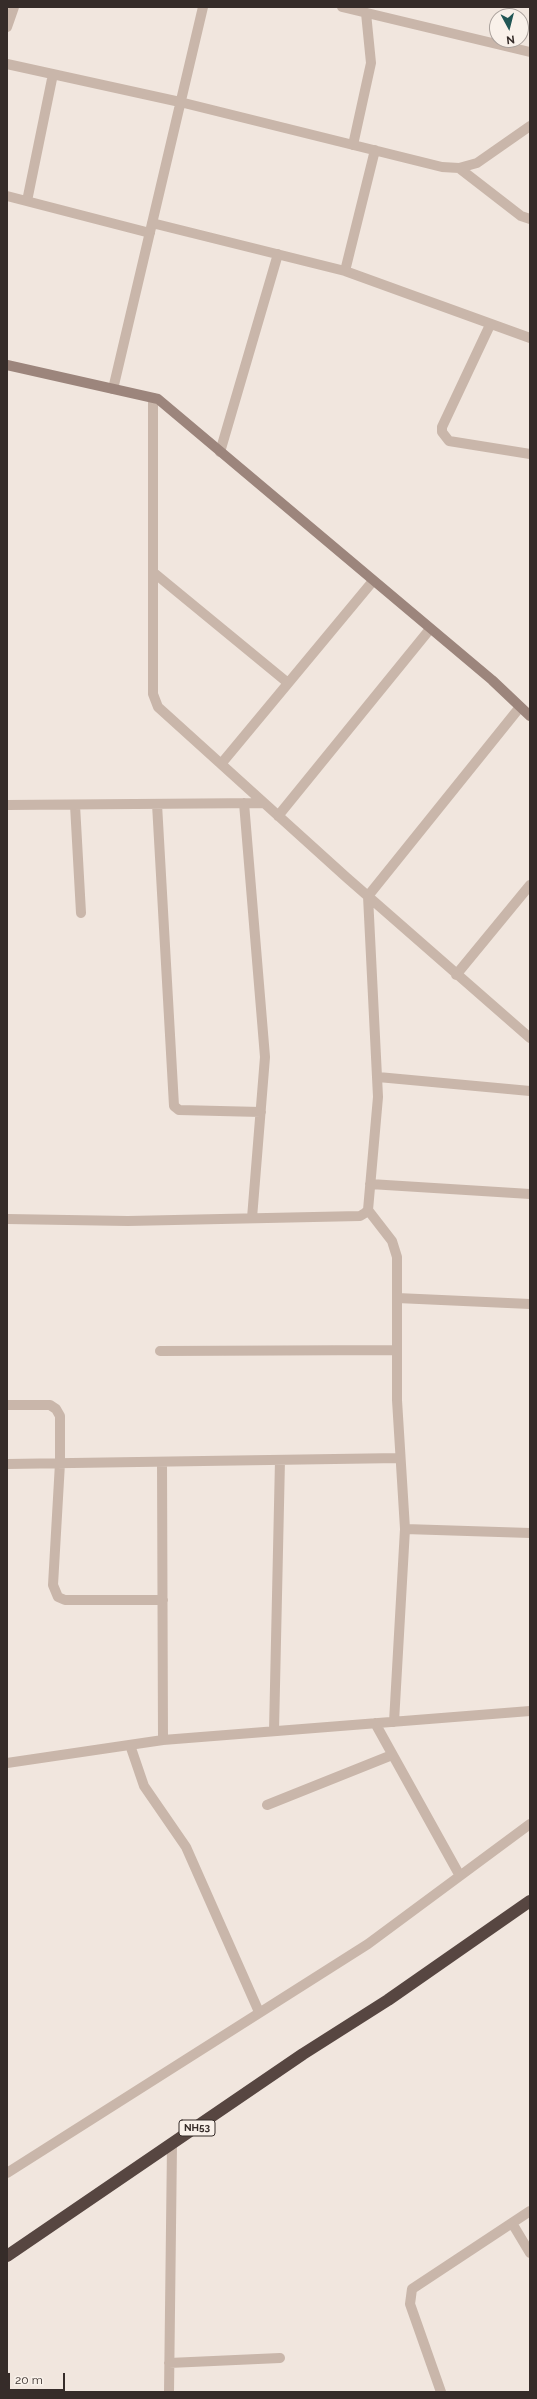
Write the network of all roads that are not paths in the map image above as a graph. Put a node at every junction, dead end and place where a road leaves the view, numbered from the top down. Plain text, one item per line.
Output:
1 (14, 7) edge
2 (203, 7) edge
3 (342, 7) edge
4 (366, 13) junction
5 (7, 27) edge
6 (530, 52) edge
7 (7, 64) edge
8 (53, 74) junction
9 (180, 102) junction
10 (530, 126) edge
11 (353, 145) junction
12 (375, 150) junction
13 (458, 168) junction
14 (7, 196) edge
15 (27, 201) junction
16 (530, 219) edge
17 (151, 228) junction
18 (278, 254) junction
19 (345, 271) junction
20 (490, 325) junction
21 (530, 338) edge
22 (7, 364) edge
23 (113, 389) junction
24 (153, 398) junction
25 (220, 452) junction
26 (530, 454) edge
27 (153, 572) junction
28 (373, 581) junction
29 (430, 629) junction
30 (288, 682) junction
31 (520, 707) junction
32 (530, 716) edge
33 (221, 764) junction
34 (244, 803) junction
35 (263, 803) junction
36 (157, 804) junction
37 (7, 805) edge
38 (75, 805) junction
39 (278, 816) junction
40 (530, 884) edge
41 (368, 896) junction
42 (81, 913) dead end
43 (456, 975) junction
44 (530, 1038) edge
45 (378, 1077) junction
46 (530, 1091) edge
47 (261, 1112) junction
48 (370, 1184) junction
49 (530, 1194) edge
50 (368, 1210) junction
51 (252, 1218) junction
52 (7, 1219) edge
53 (397, 1298) junction
54 (530, 1304) edge
55 (397, 1350) junction
56 (160, 1351) dead end
57 (7, 1405) edge
58 (400, 1458) junction
59 (280, 1460) junction
60 (162, 1462) junction
61 (60, 1463) junction
62 (7, 1464) edge
63 (405, 1529) junction
64 (530, 1533) edge
65 (163, 1600) junction
66 (530, 1712) edge
67 (394, 1722) junction
68 (374, 1723) junction
69 (274, 1731) junction
70 (163, 1740) junction
71 (130, 1745) junction
72 (392, 1755) junction
73 (7, 1763) edge
74 (266, 1805) dead end
75 (530, 1824) edge
76 (460, 1876) junction
77 (530, 1901) edge
78 (259, 2012) junction
79 (172, 2145) junction
80 (7, 2173) edge
81 (530, 2211) edge
82 (512, 2223) junction
83 (530, 2253) edge
84 (7, 2256) edge
85 (280, 2358) dead end
86 (169, 2363) junction
87 (169, 2392) edge
88 (441, 2392) edge

1 - 5 street
2 - 9 street
3 - 4 street
4 - 6 street
4 - 11 street
7 - 8 street
8 - 9 street
8 - 15 street
9 - 11 street
9 - 17 street
10 - 13 street
11 - 12 street
12 - 13 street
12 - 19 street
13 - 16 street
14 - 15 street
15 - 17 street
17 - 18 street
17 - 23 street
18 - 19 street
18 - 25 street
19 - 20 street
20 - 21 street
20 - 26 street
22 - 23 main road
23 - 24 main road
24 - 25 main road
24 - 27 street
25 - 28 main road
27 - 30 street
27 - 33 street
28 - 29 main road
28 - 30 street
29 - 31 main road
29 - 39 street
30 - 33 street
31 - 32 main road
31 - 41 street
33 - 35 street
34 - 35 street
34 - 36 street
34 - 47 street
35 - 39 street
36 - 38 street
36 - 47 street
37 - 38 street
38 - 42 street
39 - 41 street
40 - 43 street
41 - 43 street
41 - 45 street
43 - 44 street
45 - 46 street
45 - 48 street
47 - 51 street
48 - 49 street
48 - 50 street
50 - 51 street
50 - 53 street
51 - 52 street
53 - 54 street
53 - 55 street
55 - 56 street
55 - 58 street
57 - 61 street
58 - 59 street
58 - 63 street
59 - 60 street
59 - 69 street
60 - 61 street
60 - 65 street
61 - 62 street
61 - 65 street
63 - 64 street
63 - 67 street
65 - 70 street
66 - 67 street
67 - 68 street
68 - 69 street
68 - 72 street
69 - 70 street
70 - 71 street
71 - 73 street
71 - 78 street
72 - 74 street
72 - 76 street
75 - 76 street
76 - 78 street
77 - 79 highway, NH53
78 - 80 street
79 - 84 highway, NH53
79 - 86 street
81 - 82 street
82 - 83 street
82 - 88 street
85 - 86 street
86 - 87 street

